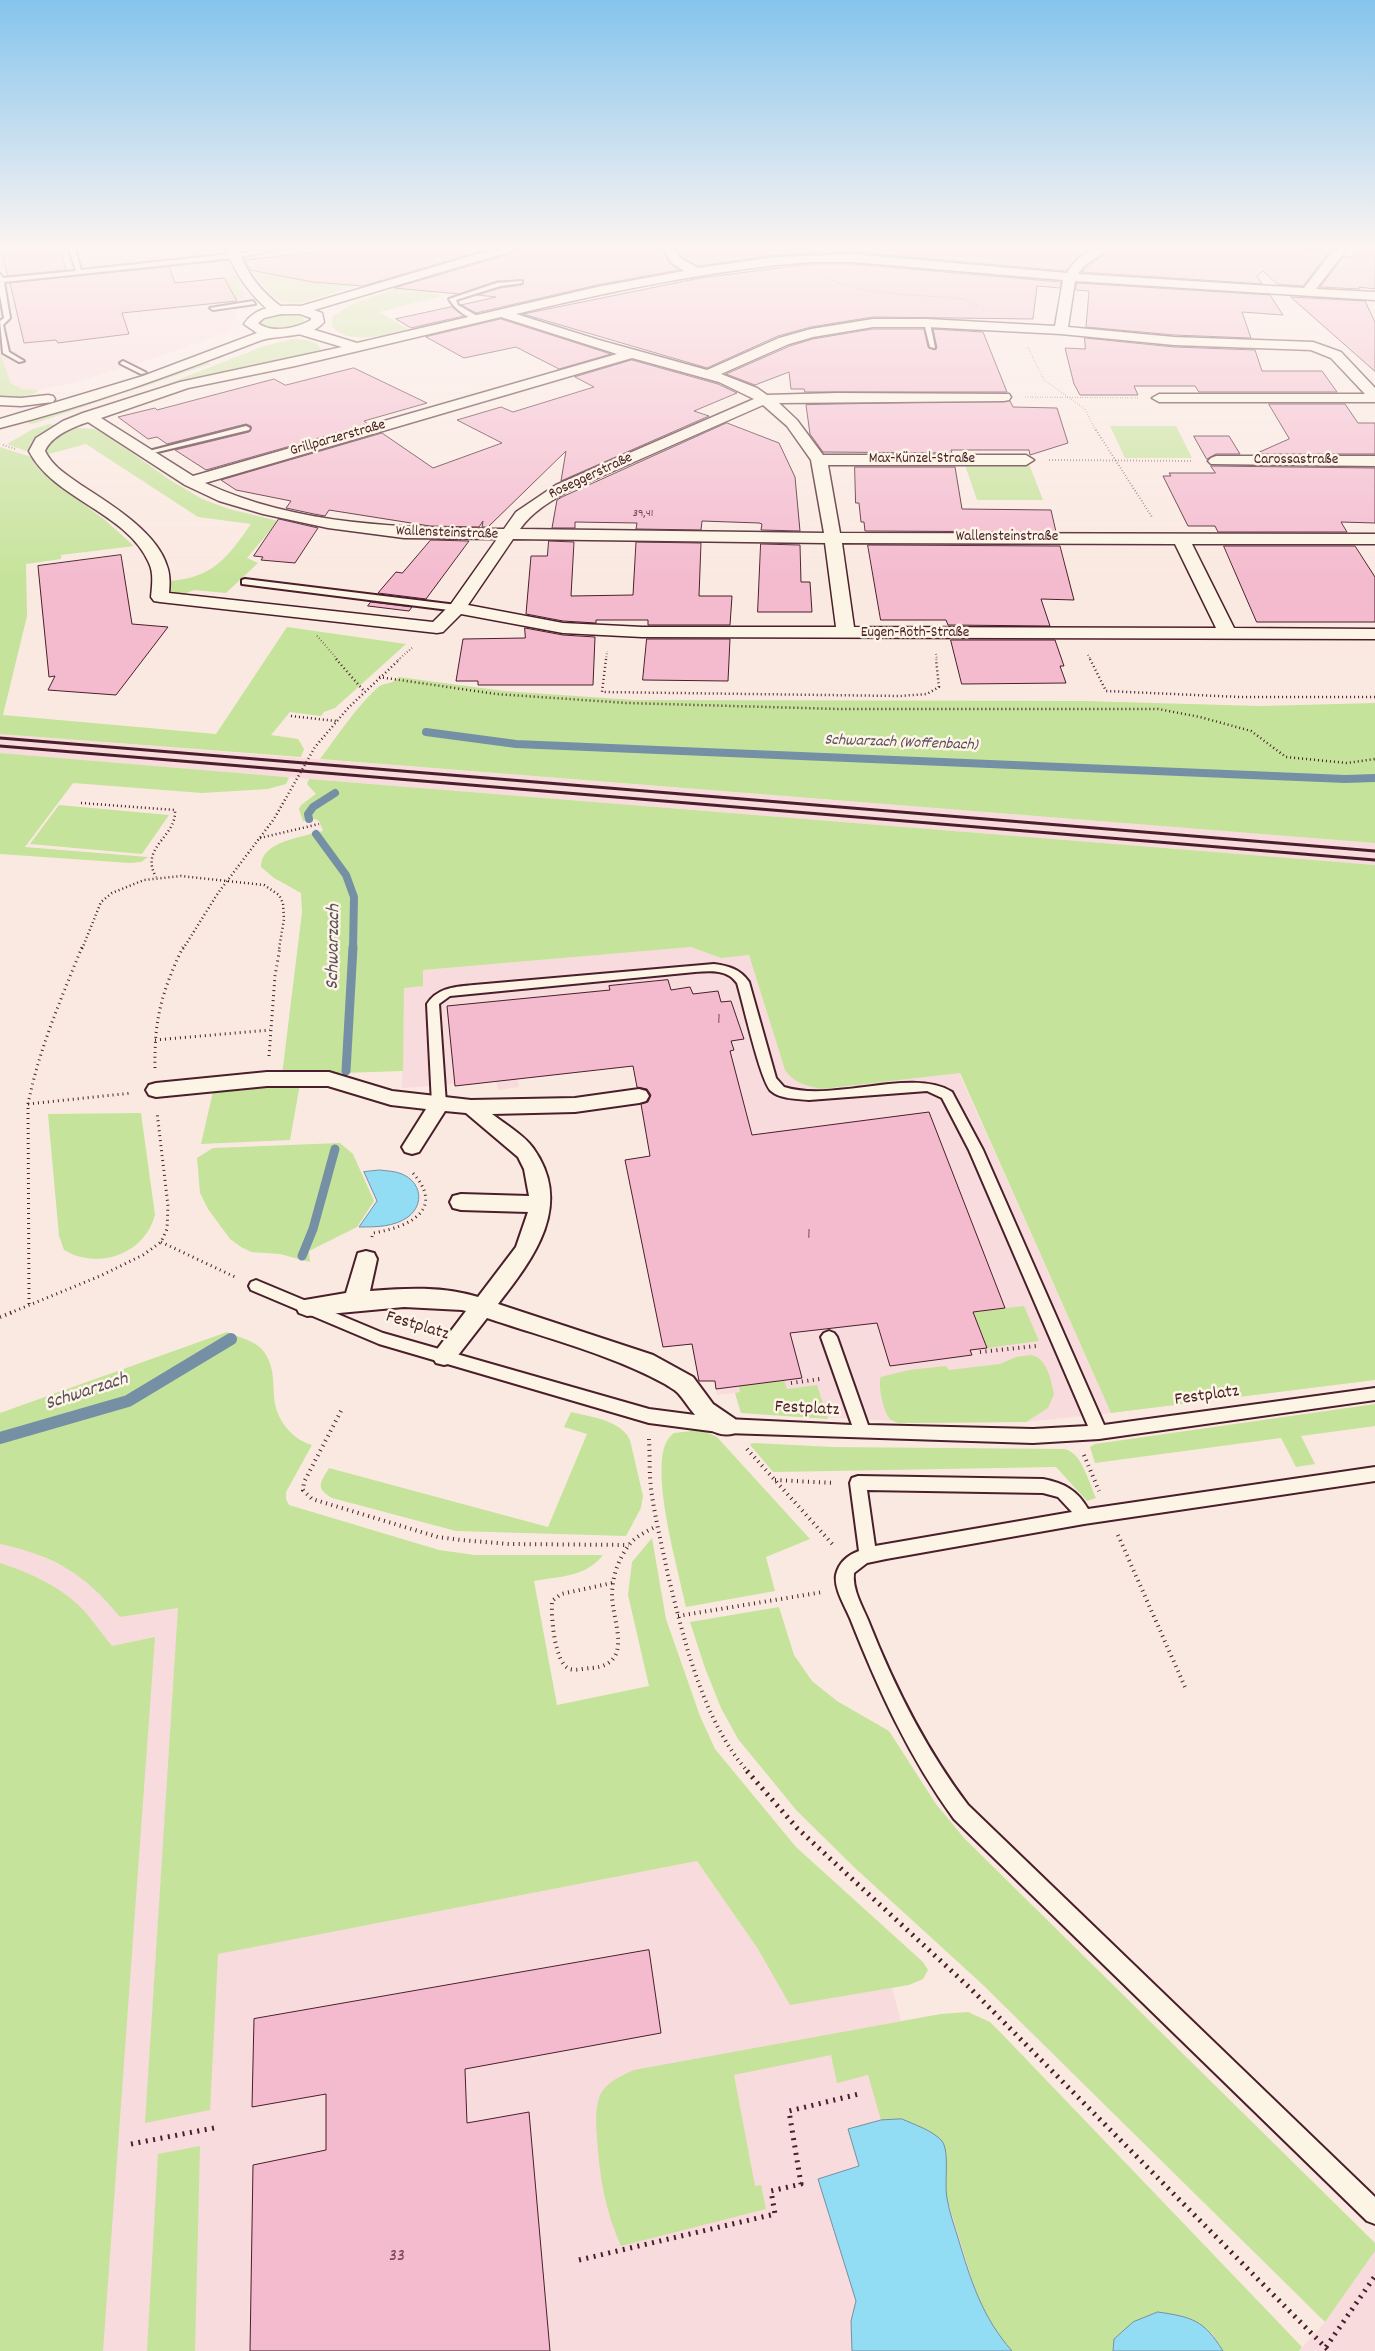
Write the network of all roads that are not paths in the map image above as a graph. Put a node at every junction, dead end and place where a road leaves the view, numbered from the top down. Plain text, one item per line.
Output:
1 (17, 359) edge
2 (184, 359) edge
3 (197, 359) edge
4 (305, 359) edge
5 (614, 359) edge
6 (649, 359) edge
7 (744, 359) edge
8 (1339, 359) edge
9 (21, 361) dead end
10 (122, 363) dead end
11 (143, 373) junction
12 (709, 374) junction
13 (69, 396) junction
14 (1004, 397) road end
15 (1375, 397) edge
16 (1159, 398) road end
17 (766, 399) junction
18 (0, 401) edge
19 (0, 415) edge
20 (88, 416) junction
21 (0, 424) edge
22 (246, 428) dead end
23 (145, 453) junction
24 (819, 460) junction
25 (1026, 460) road end
26 (1216, 461) road end
27 (1375, 461) edge
28 (191, 482) junction
29 (506, 536) junction
30 (832, 538) junction
31 (1174, 538) junction
32 (1375, 539) edge
33 (245, 582) dead end
34 (457, 608) junction
35 (846, 633) junction
36 (1228, 634) junction
37 (1375, 634) edge
38 (267, 1079) joint
39 (156, 1090) road end
40 (639, 1096) dead end
41 (439, 1104) junction
42 (472, 1107) junction
43 (412, 1147) dead end
44 (461, 1202) dead end
45 (541, 1204) junction
46 (366, 1259) dead end
47 (256, 1286) road end
48 (356, 1301) junction
49 (307, 1307) junction
50 (482, 1308) junction
51 (830, 1337) dead end
52 (444, 1356) junction
53 (1375, 1394) edge
54 (726, 1426) junction
55 (862, 1432) junction
56 (1099, 1432) junction
57 (1375, 1474) edge
58 (1084, 1517) junction
59 (868, 1556) junction
60 (1375, 2213) edge

1 - 9 lane
2 - 11 street
3 - 21 street
4 - 20 street
5 - 28 street, Grillparzerstraße
6 - 12 street
7 - 12 street
8 - 15 street
10 - 11 lane
11 - 13 street
12 - 17 street
13 - 18 street
13 - 19 street
14 - 17 street
15 - 16 street
17 - 24 street
17 - 29 street, Roseggerstraße
20 - 23 street, Wallensteinstraße
20 - 34 street, Roseggerstraße
22 - 23 lane
23 - 28 street, Wallensteinstraße
24 - 25 street, Max-Künzel-Straße
24 - 30 street
26 - 27 street, Carossastraße
28 - 29 street, Wallensteinstraße
29 - 30 street, Wallensteinstraße
29 - 34 street, Roseggerstraße
30 - 31 street, Wallensteinstraße
30 - 35 street
31 - 32 street, Wallensteinstraße
31 - 36 street
33 - 34 lane
34 - 35 street, Eugen-Roth-Straße
35 - 36 street, Eugen-Roth-Straße
36 - 37 street, Eugen-Roth-Straße
38 - 39 street
38 - 41 street
40 - 42 street
41 - 42 street
41 - 43 street
41 - 56 lane
42 - 45 street
44 - 45 street
45 - 50 street
46 - 48 street
47 - 49 lane, Festplatz
48 - 49 street
48 - 50 street
49 - 52 lane, Festplatz
50 - 52 street
50 - 54 street
51 - 55 lane
52 - 54 lane, Festplatz
53 - 56 lane, Festplatz
54 - 55 lane, Festplatz
55 - 56 lane, Festplatz
57 - 58 lane
58 - 59 lane
58 - 59 lane
59 - 60 lane

